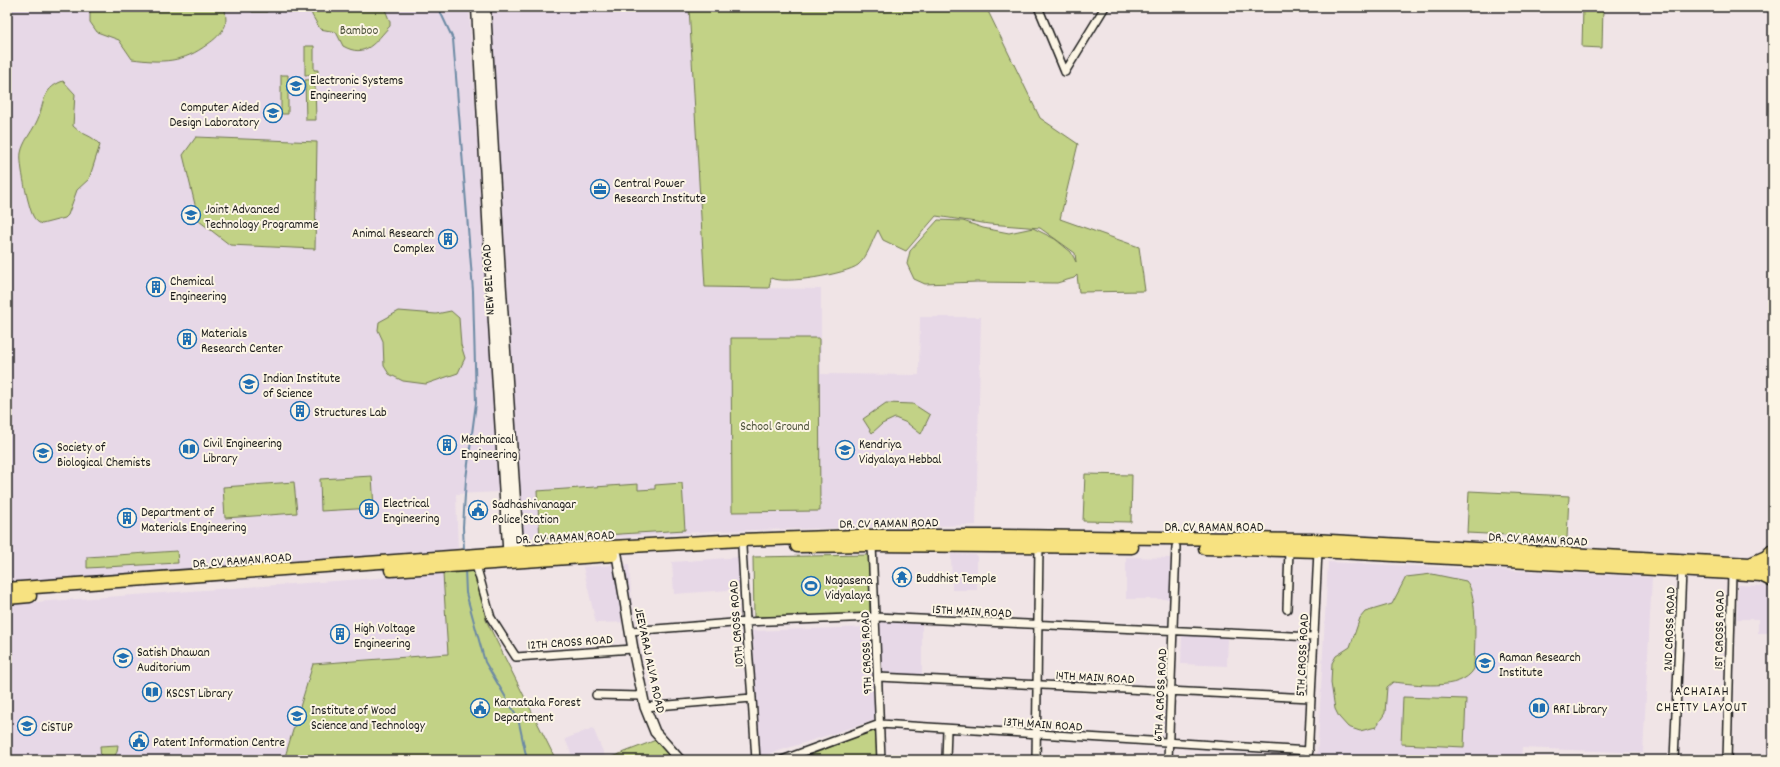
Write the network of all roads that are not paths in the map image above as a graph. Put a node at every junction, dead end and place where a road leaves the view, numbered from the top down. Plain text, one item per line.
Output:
1 (477, 7) edge
2 (486, 7) edge
3 (1038, 7) edge
4 (1105, 7) edge
5 (872, 545) junction
6 (1039, 546) junction
7 (742, 547) junction
8 (1176, 547) junction
9 (1289, 550) junction
10 (1773, 550) edge
11 (1318, 551) junction
12 (514, 557) junction
13 (618, 559) junction
14 (467, 562) junction
15 (1750, 564) junction
16 (1773, 566) edge
17 (1682, 571) junction
18 (1732, 573) junction
19 (1767, 575) edge
20 (1773, 581) edge
21 (7, 589) edge
22 (7, 598) edge
23 (1287, 609) dead end
24 (876, 617) junction
25 (746, 622) junction
26 (1038, 625) junction
27 (630, 631) junction
28 (1174, 631) junction
29 (1313, 637) junction
30 (632, 649) junction
31 (878, 677) junction
32 (1037, 685) junction
33 (1170, 692) junction
34 (596, 695) dead end
35 (642, 696) junction
36 (752, 698) junction
37 (1310, 698) junction
38 (644, 707) junction
39 (880, 724) junction
40 (947, 729) junction
41 (1036, 734) junction
42 (1169, 743) junction
43 (1309, 751) junction
44 (680, 760) edge
45 (756, 760) edge
46 (782, 760) edge
47 (881, 760) edge
48 (946, 760) edge
49 (1036, 760) edge
50 (1168, 760) edge
51 (1308, 760) edge
52 (1674, 760) edge
53 (1727, 760) edge

1 - 12 main road, NEW BEL ROAD
2 - 12 main road, NEW BEL ROAD
3 - 4 street
5 - 6 highway, DR. CV RAMAN ROAD
5 - 7 highway, DR. CV RAMAN ROAD
5 - 24 street, 9TH CROSS ROAD
6 - 8 highway, DR. CV RAMAN ROAD
6 - 26 street
7 - 13 highway, DR. CV RAMAN ROAD
7 - 25 street, 10TH CROSS ROAD
8 - 9 highway, DR. CV RAMAN ROAD
8 - 28 street, 6TH A CROSS ROAD
9 - 11 highway, DR. CV RAMAN ROAD
9 - 23 street
10 - 15 highway
11 - 17 highway, DR. CV RAMAN ROAD
11 - 29 street, 5TH CROSS ROAD
12 - 13 highway, DR. CV RAMAN ROAD
12 - 14 highway, DR. CV RAMAN ROAD
12 - 15 highway, DR. CV RAMAN ROAD
13 - 27 street, JEEVARAJ ALVA ROAD
14 - 21 highway, DR. CV RAMAN ROAD
14 - 22 highway, DR. CV RAMAN ROAD
14 - 30 street, 12TH CROSS ROAD
15 - 16 main road, DR. CV RAMAN ROAD
17 - 18 highway, DR. CV RAMAN ROAD
17 - 52 street, 2ND CROSS ROAD
18 - 19 highway, DR. CV RAMAN ROAD
18 - 53 street, 1ST CROSS ROAD
19 - 20 highway
24 - 25 street, 15TH MAIN ROAD
24 - 26 street, 15TH MAIN ROAD
24 - 31 street, 9TH CROSS ROAD
25 - 27 street, 15TH MAIN ROAD
25 - 36 street, 10TH CROSS ROAD
26 - 28 street, 15TH MAIN ROAD
26 - 32 street
27 - 30 street, JEEVARAJ ALVA ROAD
28 - 29 street, 15TH MAIN ROAD
28 - 33 street, 6TH A CROSS ROAD
29 - 37 street, 5TH CROSS ROAD
30 - 35 street, JEEVARAJ ALVA ROAD
31 - 32 street, 14TH MAIN ROAD
31 - 39 street, 9TH CROSS ROAD
32 - 33 street, 14TH MAIN ROAD
32 - 41 street
33 - 37 street, 14TH MAIN ROAD
33 - 42 street, 6TH A CROSS ROAD
34 - 35 street
35 - 38 street, JEEVARAJ ALVA ROAD
36 - 38 street
36 - 45 street, 10TH CROSS ROAD
37 - 43 street, 5TH CROSS ROAD
38 - 44 street, JEEVARAJ ALVA ROAD
39 - 40 street, 13TH MAIN ROAD
39 - 46 street, 13TH MAIN ROAD
39 - 47 street, 9TH CROSS ROAD
40 - 41 street, 13TH MAIN ROAD
40 - 48 street
41 - 42 street, 13TH MAIN ROAD
41 - 49 street
42 - 43 street, 13TH MAIN ROAD
42 - 50 street, 6TH A CROSS ROAD
43 - 51 street, 5TH CROSS ROAD

